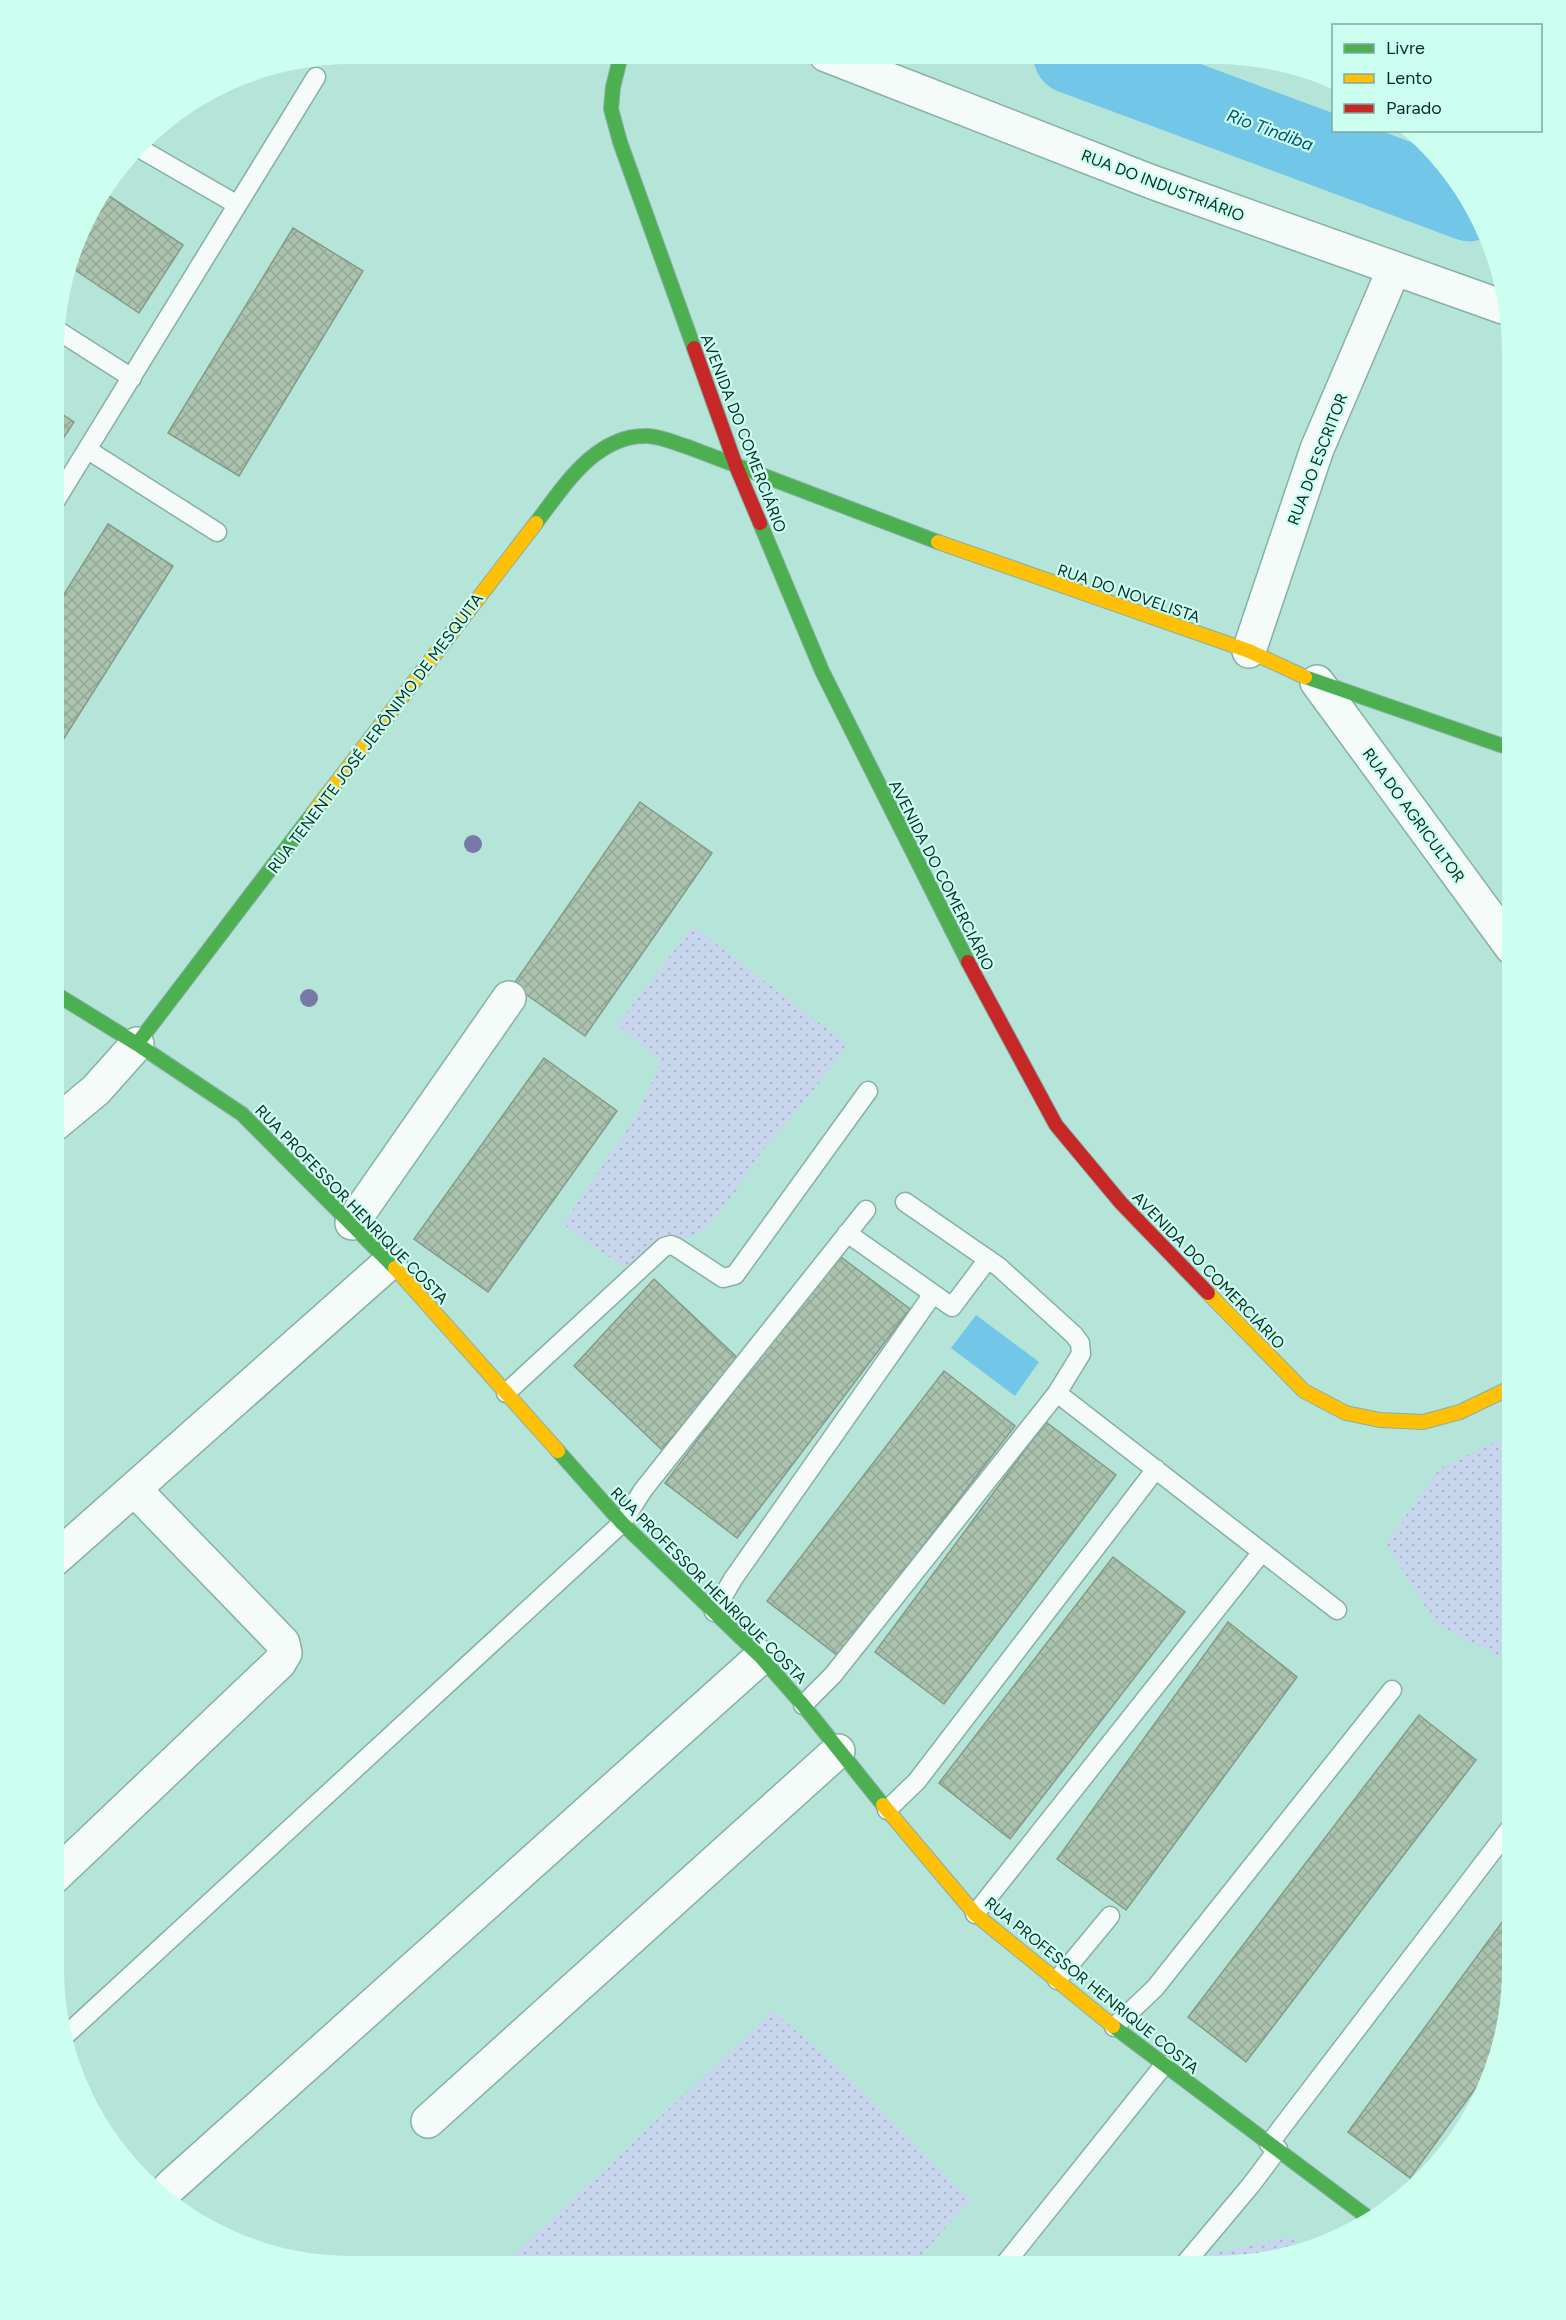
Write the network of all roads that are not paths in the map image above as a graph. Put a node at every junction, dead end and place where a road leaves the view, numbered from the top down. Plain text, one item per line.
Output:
1 (619, 64) edge
2 (849, 64) edge
3 (316, 77) dead end
4 (146, 152) edge
5 (236, 204) junction
6 (1394, 269) junction
7 (1498, 305) edge
8 (65, 335) edge
9 (132, 378) junction
10 (88, 450) junction
11 (736, 466) junction
12 (64, 488) edge
13 (217, 532) dead end
14 (1249, 651) junction
15 (1317, 682) junction
16 (1502, 746) edge
17 (1502, 934) edge
18 (509, 998) dead end
19 (64, 999) edge
20 (136, 1044) junction
21 (868, 1090) dead end
22 (64, 1117) edge
23 (905, 1202) dead end
24 (866, 1210) dead end
25 (352, 1223) junction
26 (847, 1233) junction
27 (987, 1259) junction
28 (390, 1262) junction
29 (933, 1294) junction
30 (1502, 1392) edge
31 (506, 1393) junction
32 (1057, 1393) junction
33 (1156, 1469) junction
34 (134, 1489) junction
35 (622, 1523) junction
36 (64, 1551) edge
37 (1262, 1552) junction
38 (1337, 1610) dead end
39 (714, 1612) junction
40 (761, 1657) junction
41 (1392, 1690) dead end
42 (803, 1705) junction
43 (838, 1751) junction
44 (888, 1810) junction
45 (1502, 1839) edge
46 (64, 1867) edge
47 (975, 1914) junction
48 (1110, 1916) dead end
49 (1057, 1980) junction
50 (1114, 2027) junction
51 (71, 2030) edge
52 (1164, 2065) junction
53 (428, 2121) dead end
54 (1273, 2147) junction
55 (170, 2187) dead end
56 (1363, 2214) edge
57 (1011, 2256) edge
58 (1191, 2256) edge

1 - 11 street, AVENIDA DO COMERCIÁRIO
2 - 6 street, RUA DO INDUSTRIÁRIO
3 - 5 lane
4 - 5 lane
5 - 9 lane
6 - 7 street, RUA DO INDUSTRIÁRIO
6 - 14 street, RUA DO ESCRITOR
8 - 9 lane
9 - 10 lane
10 - 12 lane
10 - 13 lane
11 - 14 street, RUA DO NOVELISTA
11 - 20 street, RUA TENENTE JOSÉ JERÔNIMO DE MESQUITA
11 - 30 street, AVENIDA DO COMERCIÁRIO
14 - 15 street, RUA DO NOVELISTA
15 - 16 street, RUA DO NOVELISTA
15 - 17 street, RUA DO AGRICULTOR
18 - 25 street
19 - 20 street, RUA PROFESSOR HENRIQUE COSTA
20 - 22 street, RUA TENENTE JOSÉ JERÔNIMO DE MESQUITA
20 - 25 street, RUA PROFESSOR HENRIQUE COSTA
21 - 31 lane
23 - 27 lane
24 - 26 lane
25 - 28 street, RUA PROFESSOR HENRIQUE COSTA
26 - 29 lane
26 - 35 lane
27 - 29 lane
27 - 32 lane
28 - 31 street, RUA PROFESSOR HENRIQUE COSTA
28 - 34 street
29 - 39 lane
31 - 35 street, RUA PROFESSOR HENRIQUE COSTA
32 - 33 lane
32 - 42 lane
33 - 37 lane
33 - 44 lane
34 - 36 street
34 - 46 street
35 - 39 street, RUA PROFESSOR HENRIQUE COSTA
35 - 51 lane
37 - 38 lane
37 - 47 lane
39 - 40 street, RUA PROFESSOR HENRIQUE COSTA
40 - 42 street, RUA PROFESSOR HENRIQUE COSTA
40 - 55 street
41 - 50 lane
42 - 43 street, RUA PROFESSOR HENRIQUE COSTA
43 - 44 street, RUA PROFESSOR HENRIQUE COSTA
43 - 53 street
44 - 47 street, RUA PROFESSOR HENRIQUE COSTA
45 - 54 lane
47 - 49 street, RUA PROFESSOR HENRIQUE COSTA
48 - 49 lane
49 - 50 street, RUA PROFESSOR HENRIQUE COSTA
50 - 52 street, RUA PROFESSOR HENRIQUE COSTA
52 - 54 street, RUA PROFESSOR HENRIQUE COSTA
52 - 57 lane
54 - 56 street, RUA PROFESSOR HENRIQUE COSTA
54 - 58 lane

